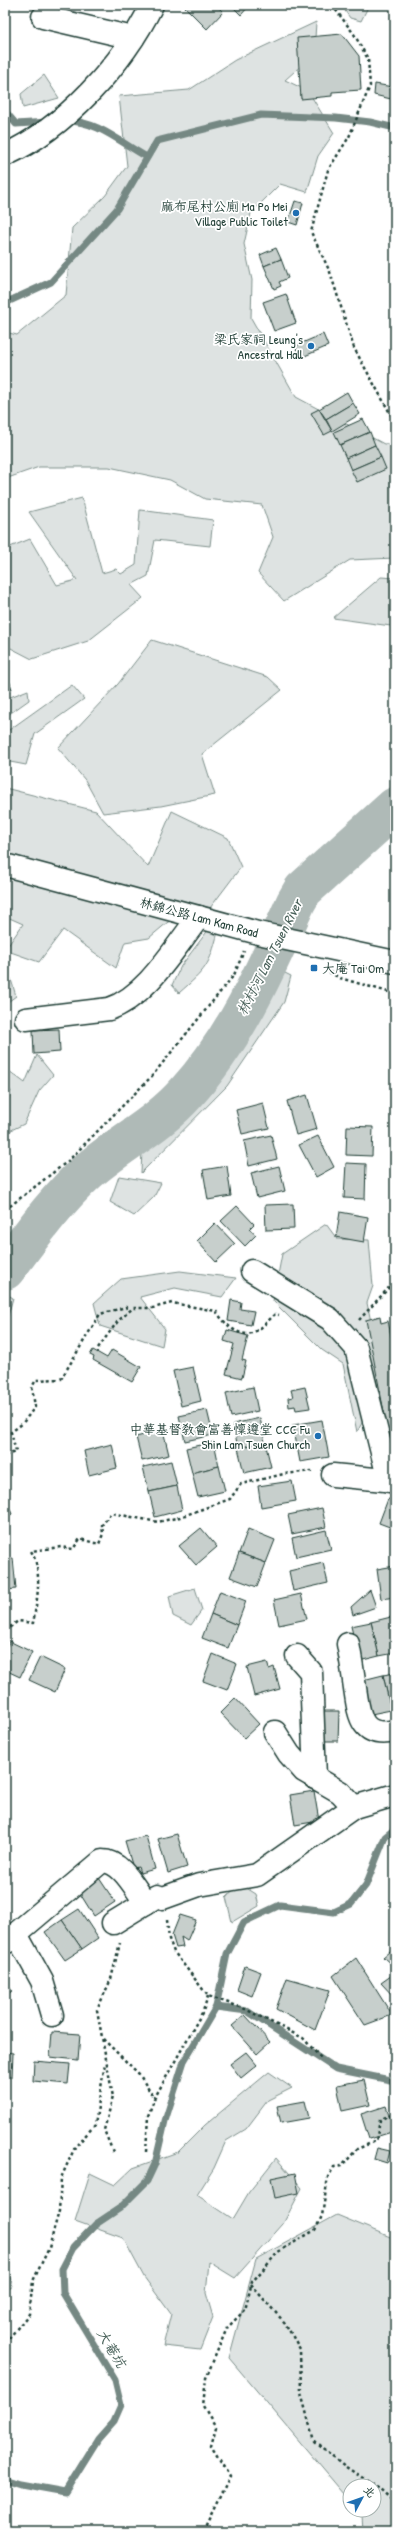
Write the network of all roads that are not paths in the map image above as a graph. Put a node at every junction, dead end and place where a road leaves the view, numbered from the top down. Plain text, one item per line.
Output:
1 (152, 5) edge
2 (44, 17) dead end
3 (133, 38) junction
4 (5, 155) edge
5 (5, 865) edge
6 (199, 917) junction
7 (395, 962) edge
8 (26, 1020) dead end
9 (252, 1271) dead end
10 (333, 1475) road end
11 (392, 1481) edge
12 (348, 1644) dead end
13 (297, 1656) dead end
14 (395, 1731) edge
15 (275, 1732) dead end
16 (315, 1778) junction
17 (395, 1795) edge
18 (354, 1807) junction
19 (146, 1903) junction
20 (117, 1932) road end
21 (10, 1938) edge
22 (52, 2016) dead end

1 - 3 street
2 - 3 street
3 - 4 street
5 - 6 street, 林錦公路 Lam Kam Road
6 - 7 street, 林錦公路 Lam Kam Road
6 - 8 street
9 - 11 street
10 - 11 street
12 - 14 street
13 - 16 street
15 - 16 street
16 - 18 street
17 - 18 street
18 - 19 street
19 - 20 street
19 - 21 street
21 - 22 street

